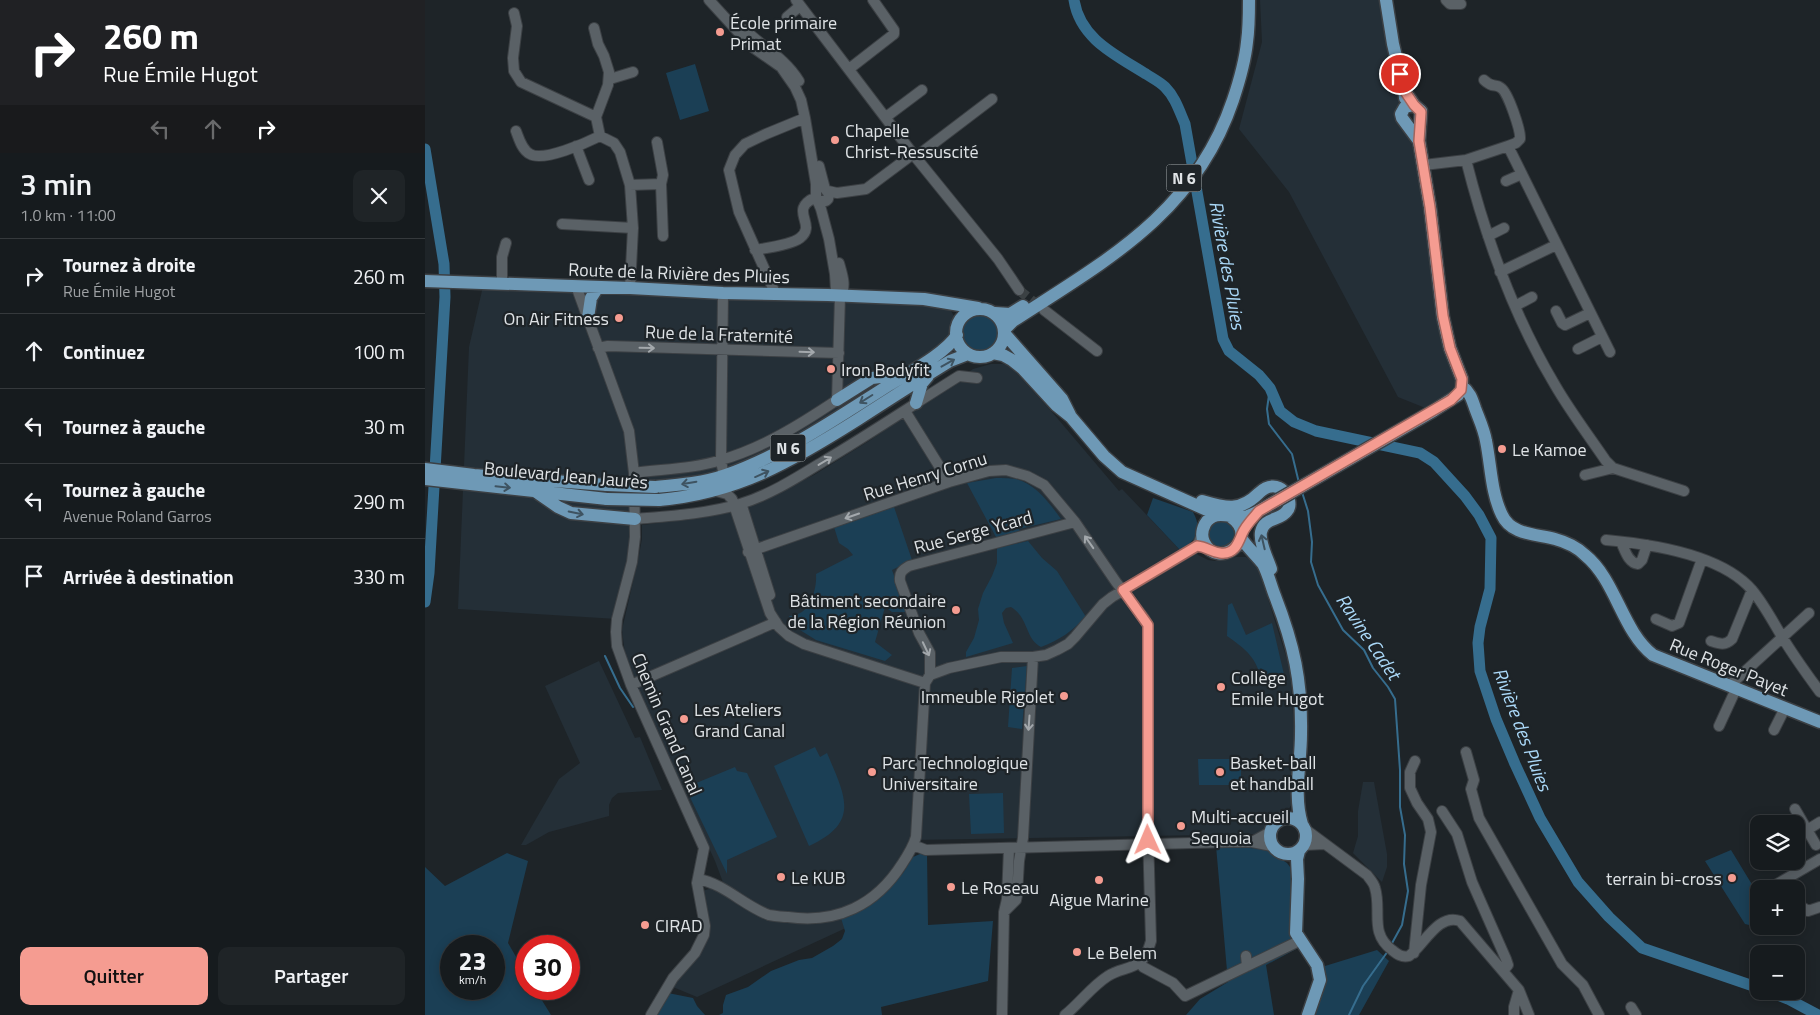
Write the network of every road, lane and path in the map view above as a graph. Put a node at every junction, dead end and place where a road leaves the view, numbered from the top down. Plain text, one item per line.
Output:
1 (709, 0) edge
2 (717, 0) edge
3 (873, 0) edge
4 (1242, 0) edge
5 (1249, 0) edge
6 (1386, 0) edge
7 (1446, 0) edge
8 (798, 3) edge
9 (1461, 4) dead end
10 (514, 13) dead end
11 (787, 17) dead end
12 (594, 28) dead end
13 (849, 69) junction
14 (633, 72) dead end
15 (609, 79) junction
16 (1484, 80) dead end
17 (1235, 81) junction
18 (922, 90) dead end
19 (993, 99) dead end
20 (1409, 106) junction
21 (596, 117) junction
22 (886, 117) junction
23 (805, 118) junction
24 (1414, 123) junction
25 (516, 131) dead end
26 (600, 136) junction
27 (657, 142) dead end
28 (577, 146) junction
29 (1508, 146) junction
30 (915, 155) junction
31 (1466, 160) junction
32 (1424, 165) junction
33 (1522, 174) junction
34 (589, 180) dead end
35 (1506, 181) dead end
36 (661, 184) junction
37 (630, 185) junction
38 (825, 195) junction
39 (562, 224) dead end
40 (633, 228) junction
41 (1504, 228) dead end
42 (663, 236) dead end
43 (1488, 236) junction
44 (506, 243) dead end
45 (1556, 245) junction
46 (755, 250) junction
47 (1107, 255) junction
48 (1500, 272) junction
49 (425, 281) edge
50 (502, 283) junction
51 (576, 286) junction
52 (598, 287) junction
53 (630, 288) junction
54 (1019, 290) tunnel mouth
55 (723, 293) junction
56 (776, 295) junction
57 (840, 296) junction
58 (1532, 297) dead end
59 (932, 300) junction
60 (1515, 306) junction
61 (978, 308) junction
62 (1044, 310) tunnel mouth
63 (1556, 311) dead end
64 (995, 313) junction
65 (1590, 313) junction
66 (588, 318) junction
67 (957, 329) junction
68 (1004, 332) junction
69 (1602, 337) junction
70 (599, 348) junction
71 (1578, 349) dead end
72 (723, 350) junction
73 (1097, 351) dead end
74 (1610, 352) dead end
75 (839, 353) junction
76 (993, 353) junction
77 (968, 354) junction
78 (907, 374) junction
79 (930, 374) junction
80 (977, 378) dead end
81 (1462, 386) junction
82 (1454, 398) junction
83 (837, 400) junction
84 (916, 403) junction
85 (1475, 408) junction
86 (905, 411) junction
87 (1071, 417) junction
88 (721, 460) junction
89 (1613, 468) junction
90 (425, 469) edge
91 (634, 473) junction
92 (1585, 475) dead end
93 (724, 476) junction
94 (425, 479) edge
95 (473, 480) junction
96 (949, 482) junction
97 (533, 490) junction
98 (716, 491) junction
99 (1684, 491) dead end
100 (1185, 500) junction
101 (738, 504) junction
102 (1259, 511) junction
103 (1218, 515) junction
104 (1231, 517) junction
105 (635, 519) junction
106 (1075, 522) junction
107 (1203, 530) junction
108 (1606, 540) dead end
109 (1242, 542) junction
110 (1621, 542) junction
111 (1647, 545) junction
112 (1202, 547) junction
113 (752, 550) junction
114 (1702, 559) junction
115 (1123, 590) junction
116 (1753, 590) junction
117 (1279, 606) junction
118 (1809, 613) dead end
119 (1656, 619) dead end
120 (774, 620) junction
121 (1782, 637) junction
122 (1711, 642) dead end
123 (1033, 657) junction
124 (928, 679) junction
125 (631, 685) junction
126 (1733, 688) junction
127 (1820, 692) edge
128 (1785, 708) junction
129 (1820, 722) edge
130 (1719, 726) dead end
131 (1774, 730) dead end
132 (1466, 752) dead end
133 (1415, 761) dead end
134 (1297, 795) junction
135 (1795, 809) dead end
136 (1442, 811) dead end
137 (1798, 815) edge
138 (1283, 818) junction
139 (1820, 822) edge
140 (1304, 827) junction
141 (1805, 827) edge
142 (1805, 831) edge
143 (1270, 832) junction
144 (1251, 842) junction
145 (1148, 843) junction
146 (1325, 844) junction
147 (913, 845) junction
148 (1816, 845) dead end
149 (1272, 846) junction
150 (1009, 848) junction
151 (1021, 848) junction
152 (1302, 848) junction
153 (1285, 854) junction
154 (1820, 859) edge
155 (698, 879) junction
156 (1298, 879) junction
157 (1793, 880) edge
158 (1820, 907) edge
159 (1805, 909) edge
160 (1004, 912) junction
161 (1299, 940) junction
162 (1414, 953) junction
163 (1140, 962) junction
164 (1503, 971) junction
165 (1519, 990) junction
166 (651, 1015) edge
167 (1002, 1015) edge
168 (1065, 1015) edge
169 (1308, 1015) edge
170 (1514, 1015) edge
171 (1529, 1015) edge
172 (1599, 1015) edge

1 - 23 street
2 - 38 street
3 - 13 street
4 - 17 main road, N 6
5 - 17 main road, N 6
6 - 20 main road
7 - 9 street
8 - 11 street
8 - 13 street
10 - 21 street
12 - 15 street
13 - 22 street
14 - 15 street
15 - 21 street
16 - 29 street
17 - 47 main road, N 6
18 - 22 street
19 - 30 street
20 - 24 main road
20 - 24 main road
21 - 26 street
22 - 30 street
23 - 38 street
23 - 46 street
24 - 32 main road, Rue Roger Payet
25 - 28 street
26 - 28 street
26 - 37 street
27 - 36 street
28 - 34 street
29 - 31 street
29 - 33 street
30 - 38 street
30 - 54 street
31 - 32 street
31 - 43 street
32 - 81 main road, Rue Roger Payet
33 - 35 street
33 - 45 street
36 - 37 street
36 - 42 street
37 - 40 street
38 - 46 street
38 - 57 street
39 - 40 street
40 - 53 street
41 - 43 street
43 - 48 street
44 - 50 street
45 - 48 street
45 - 65 street
46 - 56 street
47 - 64 main road, N 6
47 - 68 main road, N 6
48 - 60 street
49 - 50 main road, Route de la Rivière des Pluies
50 - 51 main road, Route de la Rivière des Pluies
51 - 52 main road, Route de la Rivière des Pluies
51 - 66 street, Chemin Grand Canal
52 - 53 main road, Route de la Rivière des Pluies
52 - 66 main road
53 - 55 main road, Route de la Rivière des Pluies
55 - 56 main road, Route de la Rivière des Pluies
55 - 72 street
56 - 57 main road, Route de la Rivière des Pluies
57 - 59 main road, Route de la Rivière des Pluies
57 - 75 street
58 - 60 street
59 - 61 main road
59 - 67 main road
60 - 89 street
61 - 64 main road, N 6
61 - 67 main road, N 6
62 - 73 street
63 - 65 street
64 - 68 main road
65 - 69 street
66 - 70 street, Chemin Grand Canal
67 - 77 main road
67 - 78 main road, Boulevard Jean Jaurès / N 6
68 - 76 main road, N 6
68 - 87 main road
69 - 71 street
69 - 74 street
70 -> 72 street, Rue de la Fraternité
70 - 91 street, Chemin Grand Canal
72 -> 75 street, Rue de la Fraternité
72 - 88 street
75 - 83 street
76 - 77 main road, N 6
76 - 87 main road
79 -> 77 main road, Boulevard Jean Jaurès / N 6
78 - 83 main road
78 -> 93 main road, Boulevard Jean Jaurès / N 6
79 - 84 main road
98 -> 79 main road, Boulevard Jean Jaurès / N 6
80 - 84 street
81 - 82 main road
81 - 85 main road, Rue Roger Payet
82 - 85 main road
82 - 102 main road, bridge
83 - 88 street
84 - 86 street
85 - 126 main road, Rue Roger Payet
86 - 96 street
101 -> 86 street
87 - 100 main road
88 - 91 street
88 - 93 street
89 - 92 street
89 - 99 street
90 - 95 main road, Boulevard Jean Jaurès / N 6
91 - 105 street, Chemin Grand Canal
93 -> 95 main road, Boulevard Jean Jaurès / N 6, bridge
94 - 95 main road, Boulevard Jean Jaurès / N 6
95 -> 97 main road, Boulevard Jean Jaurès / N 6
96 - 106 street, Rue Henry Cornu
96 -> 113 street, Rue Henry Cornu
97 - 98 main road, Boulevard Jean Jaurès / N 6, bridge
97 -> 105 main road
98 - 101 street
100 - 103 main road
100 - 107 main road
117 -> 100 main road
101 - 105 street
101 - 113 street
102 - 104 main road
102 - 109 main road
103 - 104 main road
103 - 107 main road
104 - 109 main road
105 - 125 street, Chemin Grand Canal
115 -> 106 street, Rue Henry Cornu
106 -> 124 street, Rue Serge Ycard
107 - 112 main road
108 - 110 street
109 - 112 main road
109 - 117 main road
110 - 111 street
110 - 111 street
111 - 114 street
112 - 115 street
113 - 120 street
114 - 116 street
114 - 119 street
115 - 123 street
115 - 145 street, Rue Henry Cornu
116 - 121 street
116 - 122 street
117 - 134 main road
118 - 121 street
120 - 124 street
120 - 125 street
121 - 126 street
121 - 127 street
123 - 124 street
123 -> 151 street
124 - 147 street, Rue Serge Ycard
125 - 155 street, Chemin Grand Canal
126 - 128 main road, Rue Roger Payet
126 - 130 street
128 - 129 main road, Rue Roger Payet
128 - 131 street
132 - 172 street
133 - 162 street
134 - 138 main road
134 - 140 main road
135 - 137 street
136 - 164 street
138 - 140 main road
138 - 143 main road
139 - 141 street
140 - 146 street
140 - 152 main road
142 - 148 street
143 - 144 street
143 - 149 main road
144 - 145 street
144 - 149 street
145 - 151 street
145 - 163 street, Rue Henry Cornu
146 - 152 street
146 - 162 street
147 - 150 street
147 - 155 street
149 - 153 main road
150 - 151 street
150 - 160 street
151 - 160 street
152 - 153 main road
152 - 156 main road
153 - 156 main road
154 - 157 street
155 - 166 street, Chemin Grand Canal
156 - 161 main road
158 - 159 street
160 - 167 street
161 - 163 street
161 - 169 main road
162 - 164 street
163 - 168 street
164 - 165 street
165 - 170 street
165 - 171 street

